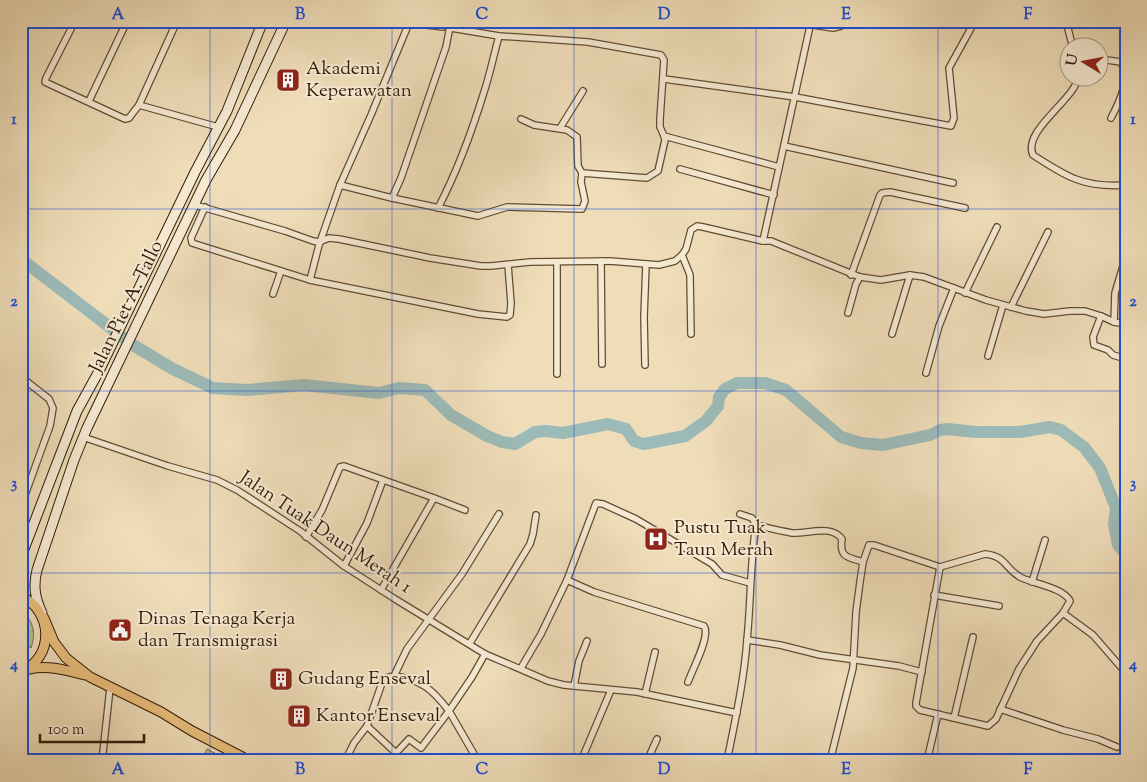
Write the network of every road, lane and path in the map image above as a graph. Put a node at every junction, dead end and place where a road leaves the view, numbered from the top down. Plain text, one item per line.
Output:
1 (75, 21) edge
2 (127, 21) edge
3 (177, 21) edge
4 (263, 21) edge
5 (286, 21) edge
6 (393, 21) edge
7 (451, 21) edge
8 (787, 21) edge
9 (844, 21) edge
10 (975, 21) edge
11 (1066, 21) edge
12 (409, 23) junction
13 (810, 26) junction
14 (450, 28) junction
15 (499, 36) junction
16 (1070, 38) edge
17 (1110, 59) edge
18 (1123, 60) edge
19 (664, 79) junction
20 (1073, 88) edge
21 (583, 91) dead end
22 (1123, 96) edge
23 (795, 97) junction
24 (89, 101) junction
25 (139, 105) junction
26 (1111, 118) dead end
27 (521, 119) dead end
28 (218, 127) junction
29 (560, 128) junction
30 (664, 136) junction
31 (784, 146) junction
32 (779, 167) junction
33 (680, 169) dead end
34 (582, 173) junction
35 (953, 183) dead end
36 (340, 185) junction
37 (1126, 185) edge
38 (774, 195) junction
39 (392, 198) junction
40 (195, 205) junction
41 (205, 207) junction
42 (438, 208) junction
43 (965, 208) dead end
44 (997, 228) dead end
45 (1048, 232) dead end
46 (762, 240) junction
47 (322, 241) junction
48 (682, 255) junction
49 (1126, 256) edge
50 (557, 262) junction
51 (601, 262) junction
52 (508, 264) junction
53 (646, 264) junction
54 (281, 271) junction
55 (851, 274) junction
56 (910, 275) junction
57 (860, 277) junction
58 (310, 280) junction
59 (954, 288) junction
60 (965, 292) junction
61 (273, 294) dead end
62 (1003, 305) junction
63 (1011, 307) junction
64 (848, 313) dead end
65 (1101, 316) junction
66 (1114, 322) junction
67 (1126, 324) edge
68 (691, 334) dead end
69 (892, 334) dead end
70 (988, 356) dead end
71 (1126, 359) edge
72 (602, 364) dead end
73 (645, 365) dead end
74 (926, 372) dead end
75 (557, 374) dead end
76 (21, 377) edge
77 (83, 437) junction
78 (383, 480) junction
79 (434, 498) junction
80 (21, 506) edge
81 (465, 510) dead end
82 (499, 514) dead end
83 (740, 514) dead end
84 (536, 515) dead end
85 (756, 525) junction
86 (306, 537) junction
87 (1045, 540) dead end
88 (21, 557) edge
89 (863, 562) junction
90 (344, 566) junction
91 (940, 567) junction
92 (566, 580) junction
93 (1032, 582) junction
94 (750, 583) junction
95 (381, 590) junction
96 (934, 595) junction
97 (21, 596) edge
98 (999, 606) dead end
99 (1064, 613) junction
100 (44, 618) junction
101 (429, 620) junction
102 (973, 637) dead end
103 (747, 640) junction
104 (587, 641) dead end
105 (470, 643) junction
106 (655, 652) dead end
107 (485, 654) junction
108 (854, 659) junction
109 (521, 668) junction
110 (23, 672) edge
111 (922, 672) junction
112 (1126, 673) edge
113 (394, 676) junction
114 (90, 677) junction
115 (688, 682) dead end
116 (574, 686) junction
117 (110, 688) junction
118 (611, 690) junction
119 (644, 694) junction
120 (1000, 709) junction
121 (449, 711) junction
122 (736, 713) junction
123 (938, 714) junction
124 (954, 718) junction
125 (366, 726) junction
126 (657, 740) dead end
127 (1117, 747) dead end
128 (727, 760) edge
129 (102, 761) edge
130 (250, 761) edge
131 (345, 761) edge
132 (478, 761) edge
133 (581, 761) edge
134 (647, 761) edge
135 (742, 761) edge
136 (830, 761) edge
137 (927, 761) edge

1 - 24 street
2 - 24 street
3 - 25 street
4 - 28 main road, Jalan Piet A. Tallo
5 - 40 main road, Jalan Piet A. Tallo
6 - 12 street
7 - 12 street
7 - 14 street
8 - 13 street
9 - 13 street
10 - 23 street
11 - 16 street
12 - 36 street
13 - 23 street
14 - 15 street
14 - 39 street
15 - 19 street
15 - 42 street
17 - 18 street
18 - 22 street
19 - 23 street
19 - 30 street
20 - 37 street
21 - 29 street
22 - 26 street
23 - 31 street
24 - 25 street
25 - 28 street
27 - 29 street
28 - 88 main road, Jalan Piet A. Tallo
29 - 34 street
30 - 32 street
30 - 34 street
31 - 32 street
31 - 35 street
32 - 38 street
33 - 38 street
34 - 42 street
36 - 39 street
36 - 47 street
38 - 46 street
39 - 42 street
40 - 41 street
40 - 77 main road, Jalan Piet A. Tallo
41 - 47 street
41 - 54 street
43 - 55 street
44 - 60 street
45 - 63 street
46 - 48 street
46 - 55 street
47 - 52 street
47 - 58 street
48 - 53 street
48 - 68 street
49 - 66 street
50 - 51 street
50 - 52 street
50 - 75 street
51 - 53 street
51 - 72 street
52 - 58 street
53 - 73 street
54 - 58 street
54 - 61 street
55 - 57 street
56 - 57 street
56 - 59 street
56 - 69 street
57 - 64 street
59 - 60 street
59 - 74 street
60 - 62 street
62 - 63 street
62 - 70 street
63 - 65 street
65 - 66 street
65 - 71 street
66 - 67 street
76 - 80 street
77 - 86 street, Jalan Tuak Daun Merah 1
77 - 100 main road, Jalan Piet A. Tallo
78 - 79 street
78 - 86 street
78 - 90 street
79 - 81 street
79 - 95 street
82 - 101 street
83 - 85 street
84 - 105 street
85 - 89 street
85 - 94 street
86 - 90 street, Jalan Tuak Daun Merah 1
87 - 93 street
89 - 91 street
89 - 108 street
90 - 95 street, Jalan Tuak Daun Merah 1
91 - 93 street
91 - 96 street
92 - 94 street
92 - 109 street
92 - 115 street
93 - 99 street
94 - 103 street
95 - 101 street, Jalan Tuak Daun Merah 1
96 - 98 street
96 - 111 street
97 - 100 main road
99 - 112 street
99 - 120 street
100 - 110 main road
100 - 114 main road
101 - 105 street, Jalan Tuak Daun Merah 1
101 - 113 street
102 - 124 street
103 - 108 street
103 - 122 street
104 - 116 street
105 - 107 street, Jalan Tuak Daun Merah 1
106 - 119 street
107 - 109 street, Jalan Tuak Daun Merah 1
107 - 121 street
108 - 111 street
108 - 136 street
109 - 116 street, Jalan Tuak Daun Merah 1
110 - 114 main road
111 - 123 street
113 - 121 street
113 - 125 street
114 - 117 main road
116 - 118 street, Jalan Tuak Daun Merah 1
117 - 129 street
117 - 130 main road
118 - 119 street, Jalan Tuak Daun Merah 1
118 - 133 street
119 - 122 street, Jalan Tuak Daun Merah 1
120 - 124 street
120 - 127 street
121 - 125 street
121 - 132 street
122 - 128 street
123 - 124 street
123 - 137 street
125 - 131 street
126 - 134 street
128 - 135 street

